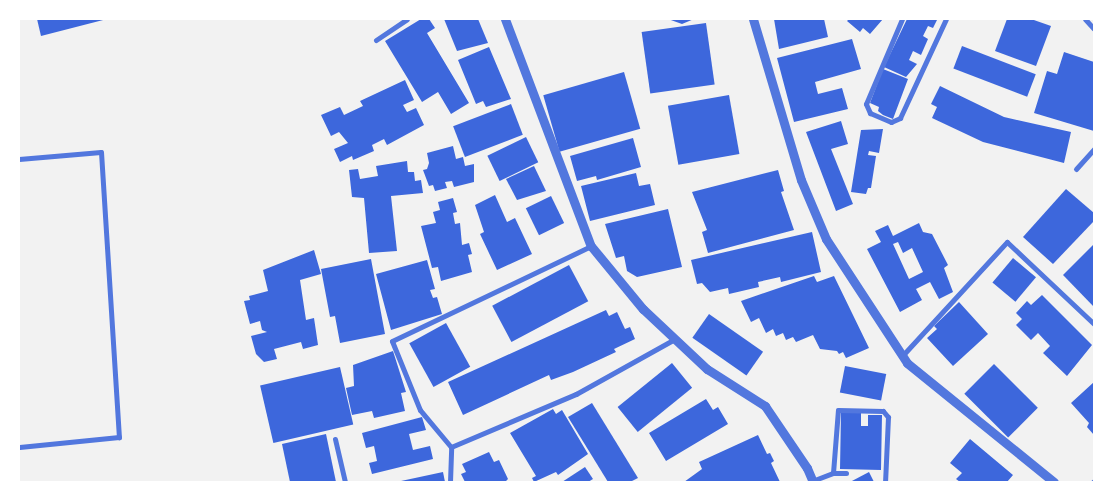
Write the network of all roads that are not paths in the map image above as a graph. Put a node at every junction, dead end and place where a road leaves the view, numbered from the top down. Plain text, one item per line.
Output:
1 (407, 19) edge
2 (505, 19) edge
3 (753, 19) edge
4 (902, 19) edge
5 (946, 19) edge
6 (1085, 19) edge
7 (1094, 29) edge
8 (376, 40) dead end
9 (1094, 149) edge
10 (19, 159) edge
11 (1076, 169) dead end
12 (590, 246) junction
13 (1094, 324) edge
14 (675, 339) junction
15 (902, 356) junction
16 (335, 439) dead end
17 (19, 447) edge
18 (451, 447) junction
19 (833, 473) junction
20 (846, 473) dead end
21 (345, 482) edge
22 (450, 482) edge
23 (813, 482) edge
24 (885, 482) edge
25 (1054, 482) edge

1 - 8 street
2 - 12 street
3 - 15 street
4 - 5 street
6 - 7 street
9 - 11 street
10 - 17 street
12 - 14 street
12 - 18 street
13 - 15 street
14 - 18 street
14 - 23 street
15 - 25 street
16 - 21 street
18 - 22 street
19 - 20 street
19 - 23 street
19 - 24 street

